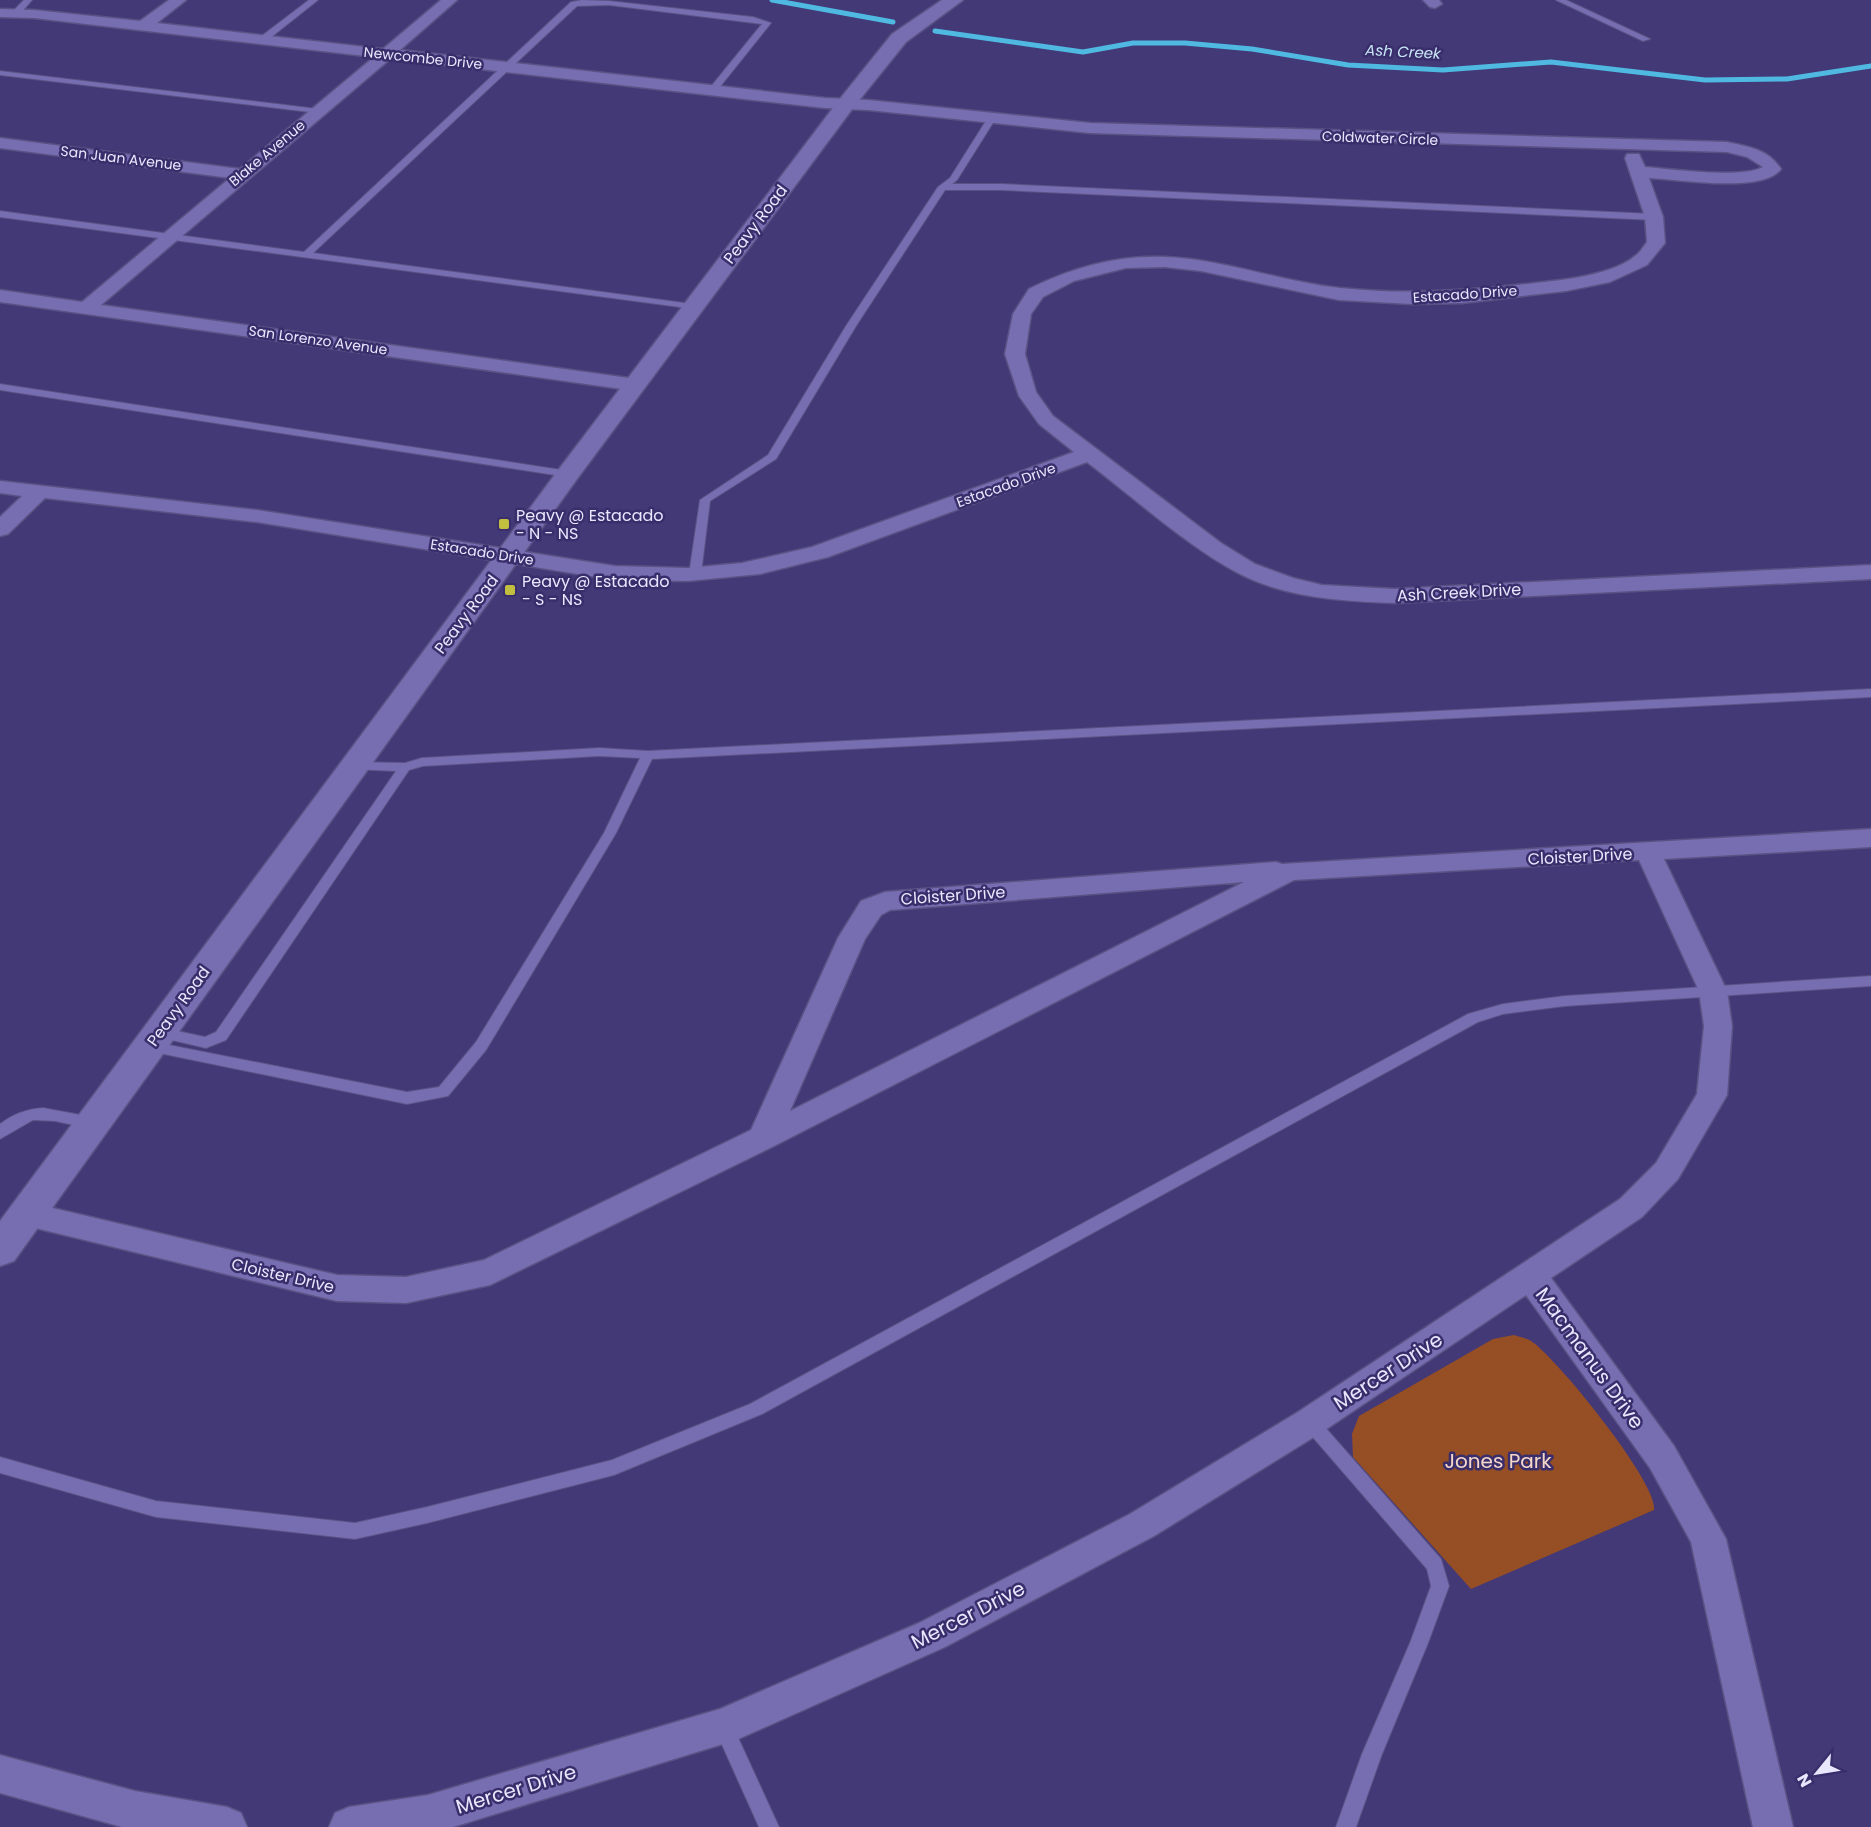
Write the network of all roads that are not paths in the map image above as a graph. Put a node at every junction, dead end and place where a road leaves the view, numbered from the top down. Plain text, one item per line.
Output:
1 (27, 0) edge
2 (179, 0) edge
3 (314, 0) edge
4 (450, 0) edge
5 (954, 0) edge
6 (1560, 0) edge
7 (8, 13) edge
8 (143, 26) junction
9 (1646, 39) dead end
10 (262, 40) junction
11 (386, 54) junction
12 (505, 67) junction
13 (0, 73) edge
14 (712, 91) junction
15 (846, 104) junction
16 (318, 111) junction
17 (992, 118) junction
18 (0, 143) edge
19 (1628, 146) junction
20 (1640, 172) junction
21 (242, 174) junction
22 (942, 187) junction
23 (0, 214) edge
24 (1654, 217) junction
25 (169, 237) junction
26 (306, 255) junction
27 (0, 296) edge
28 (692, 307) junction
29 (86, 308) junction
30 (636, 385) junction
31 (0, 387) edge
32 (1089, 454) junction
33 (568, 474) junction
34 (0, 487) edge
35 (39, 492) junction
36 (0, 529) edge
37 (510, 557) junction
38 (1871, 572) edge
39 (695, 574) junction
40 (1871, 693) edge
41 (648, 755) junction
42 (352, 766) junction
43 (405, 767) junction
44 (1871, 838) edge
45 (1648, 852) junction
46 (1289, 871) junction
47 (1871, 981) edge
48 (1713, 991) junction
49 (154, 1039) junction
50 (92, 1123) junction
51 (0, 1133) edge
52 (763, 1138) junction
53 (27, 1214) junction
54 (0, 1250) edge
55 (1531, 1276) junction
56 (1310, 1422) junction
57 (0, 1465) edge
58 (723, 1726) junction
59 (0, 1774) edge
60 (227, 1827) edge
61 (349, 1827) edge
62 (769, 1827) edge
63 (1346, 1827) edge
64 (1773, 1827) edge

1 - 7 lane
2 - 8 street
3 - 10 lane
4 - 11 street, Blake Avenue
5 - 15 street, Peavy Road
6 - 9 lane
7 - 8 street, Newcombe Drive
8 - 10 street, Newcombe Drive
10 - 11 street, Newcombe Drive
11 - 12 street, Newcombe Drive
11 - 16 street, Blake Avenue
12 - 14 street, Newcombe Drive
12 - 14 lane
12 - 26 lane
13 - 16 lane
14 - 15 street, Newcombe Drive
15 - 17 street, Coldwater Circle
15 - 28 street, Peavy Road
16 - 21 street, Blake Avenue
17 - 19 street, Coldwater Circle
17 - 22 lane
18 - 21 street, San Juan Avenue
19 - 20 street, Estacado Drive
19 - 20 street, Coldwater Circle
20 - 24 street, Estacado Drive
21 - 25 street, Blake Avenue
22 - 24 lane
22 - 39 lane
23 - 25 lane
24 - 32 street, Estacado Drive
25 - 26 lane
25 - 29 street, Blake Avenue
26 - 28 lane
27 - 29 street, San Lorenzo Avenue
28 - 30 street, Peavy Road
29 - 30 street, San Lorenzo Avenue
30 - 33 street, Peavy Road
31 - 33 lane
32 - 38 street, Ash Creek Drive
32 - 39 street, Estacado Drive
33 - 37 street, Peavy Road
34 - 35 street, Estacado Drive
35 - 36 street
35 - 37 street, Estacado Drive
37 - 39 street, Estacado Drive
37 - 42 street, Peavy Road
40 - 41 lane
41 - 43 lane
41 - 49 lane
42 - 43 lane
42 - 49 street, Peavy Road
43 - 49 lane
44 - 45 street, Cloister Drive
45 - 46 street, Cloister Drive
45 - 48 street, Macmanus Drive
46 - 52 street, Cloister Drive
46 - 52 street, Cloister Drive
47 - 48 lane
48 - 55 street, Macmanus Drive
48 - 57 lane
49 - 50 street, Peavy Road
50 - 51 lane
50 - 53 street, Peavy Road
52 - 53 street, Cloister Drive
53 - 54 street, Peavy Road
55 - 56 street, Mercer Drive
55 - 64 street, Macmanus Drive
56 - 58 street, Mercer Drive
56 - 63 lane
58 - 61 street, Mercer Drive
58 - 62 lane
59 - 60 street

